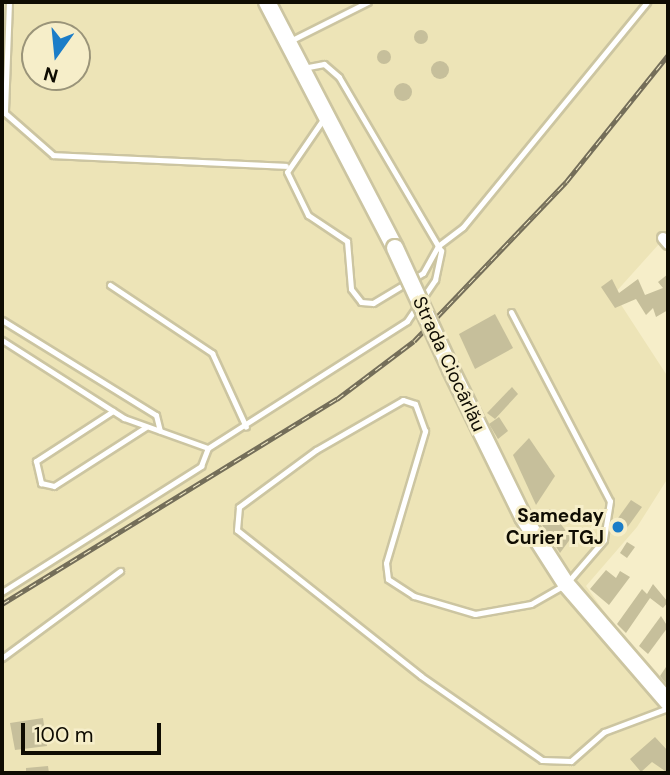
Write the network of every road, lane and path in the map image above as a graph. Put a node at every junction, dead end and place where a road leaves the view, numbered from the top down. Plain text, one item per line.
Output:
1 (9, 2) edge
2 (267, 2) edge
3 (368, 2) edge
4 (647, 2) edge
5 (287, 43) junction
6 (301, 69) junction
7 (326, 116) junction
8 (286, 166) junction
9 (438, 246) junction
10 (110, 285) dead end
11 (511, 312) dead end
12 (2, 320) edge
13 (2, 340) edge
14 (113, 411) junction
15 (146, 427) junction
16 (246, 427) junction
17 (160, 431) junction
18 (208, 448) junction
19 (120, 571) dead end
20 (566, 584) junction
21 (2, 592) edge
22 (2, 658) edge
23 (668, 702) edge
24 (668, 708) edge

1 - 8 lane
2 - 5 main road, Strada Ciocârlău
3 - 5 lane
4 - 9 lane
5 - 6 main road, Strada Ciocârlău
6 - 7 main road, Strada Ciocârlău
6 - 9 lane
7 - 8 lane
7 - 20 main road, Strada Ciocârlău, bridge
8 - 9 lane
9 - 16 lane
10 - 16 lane
11 - 20 lane
12 - 17 lane
13 - 14 lane
14 - 15 lane
14 - 15 lane
15 - 17 lane
16 - 18 lane
17 - 18 lane
18 - 21 lane
19 - 22 lane
20 - 23 main road, Strada Ciocârlău
20 - 24 lane

